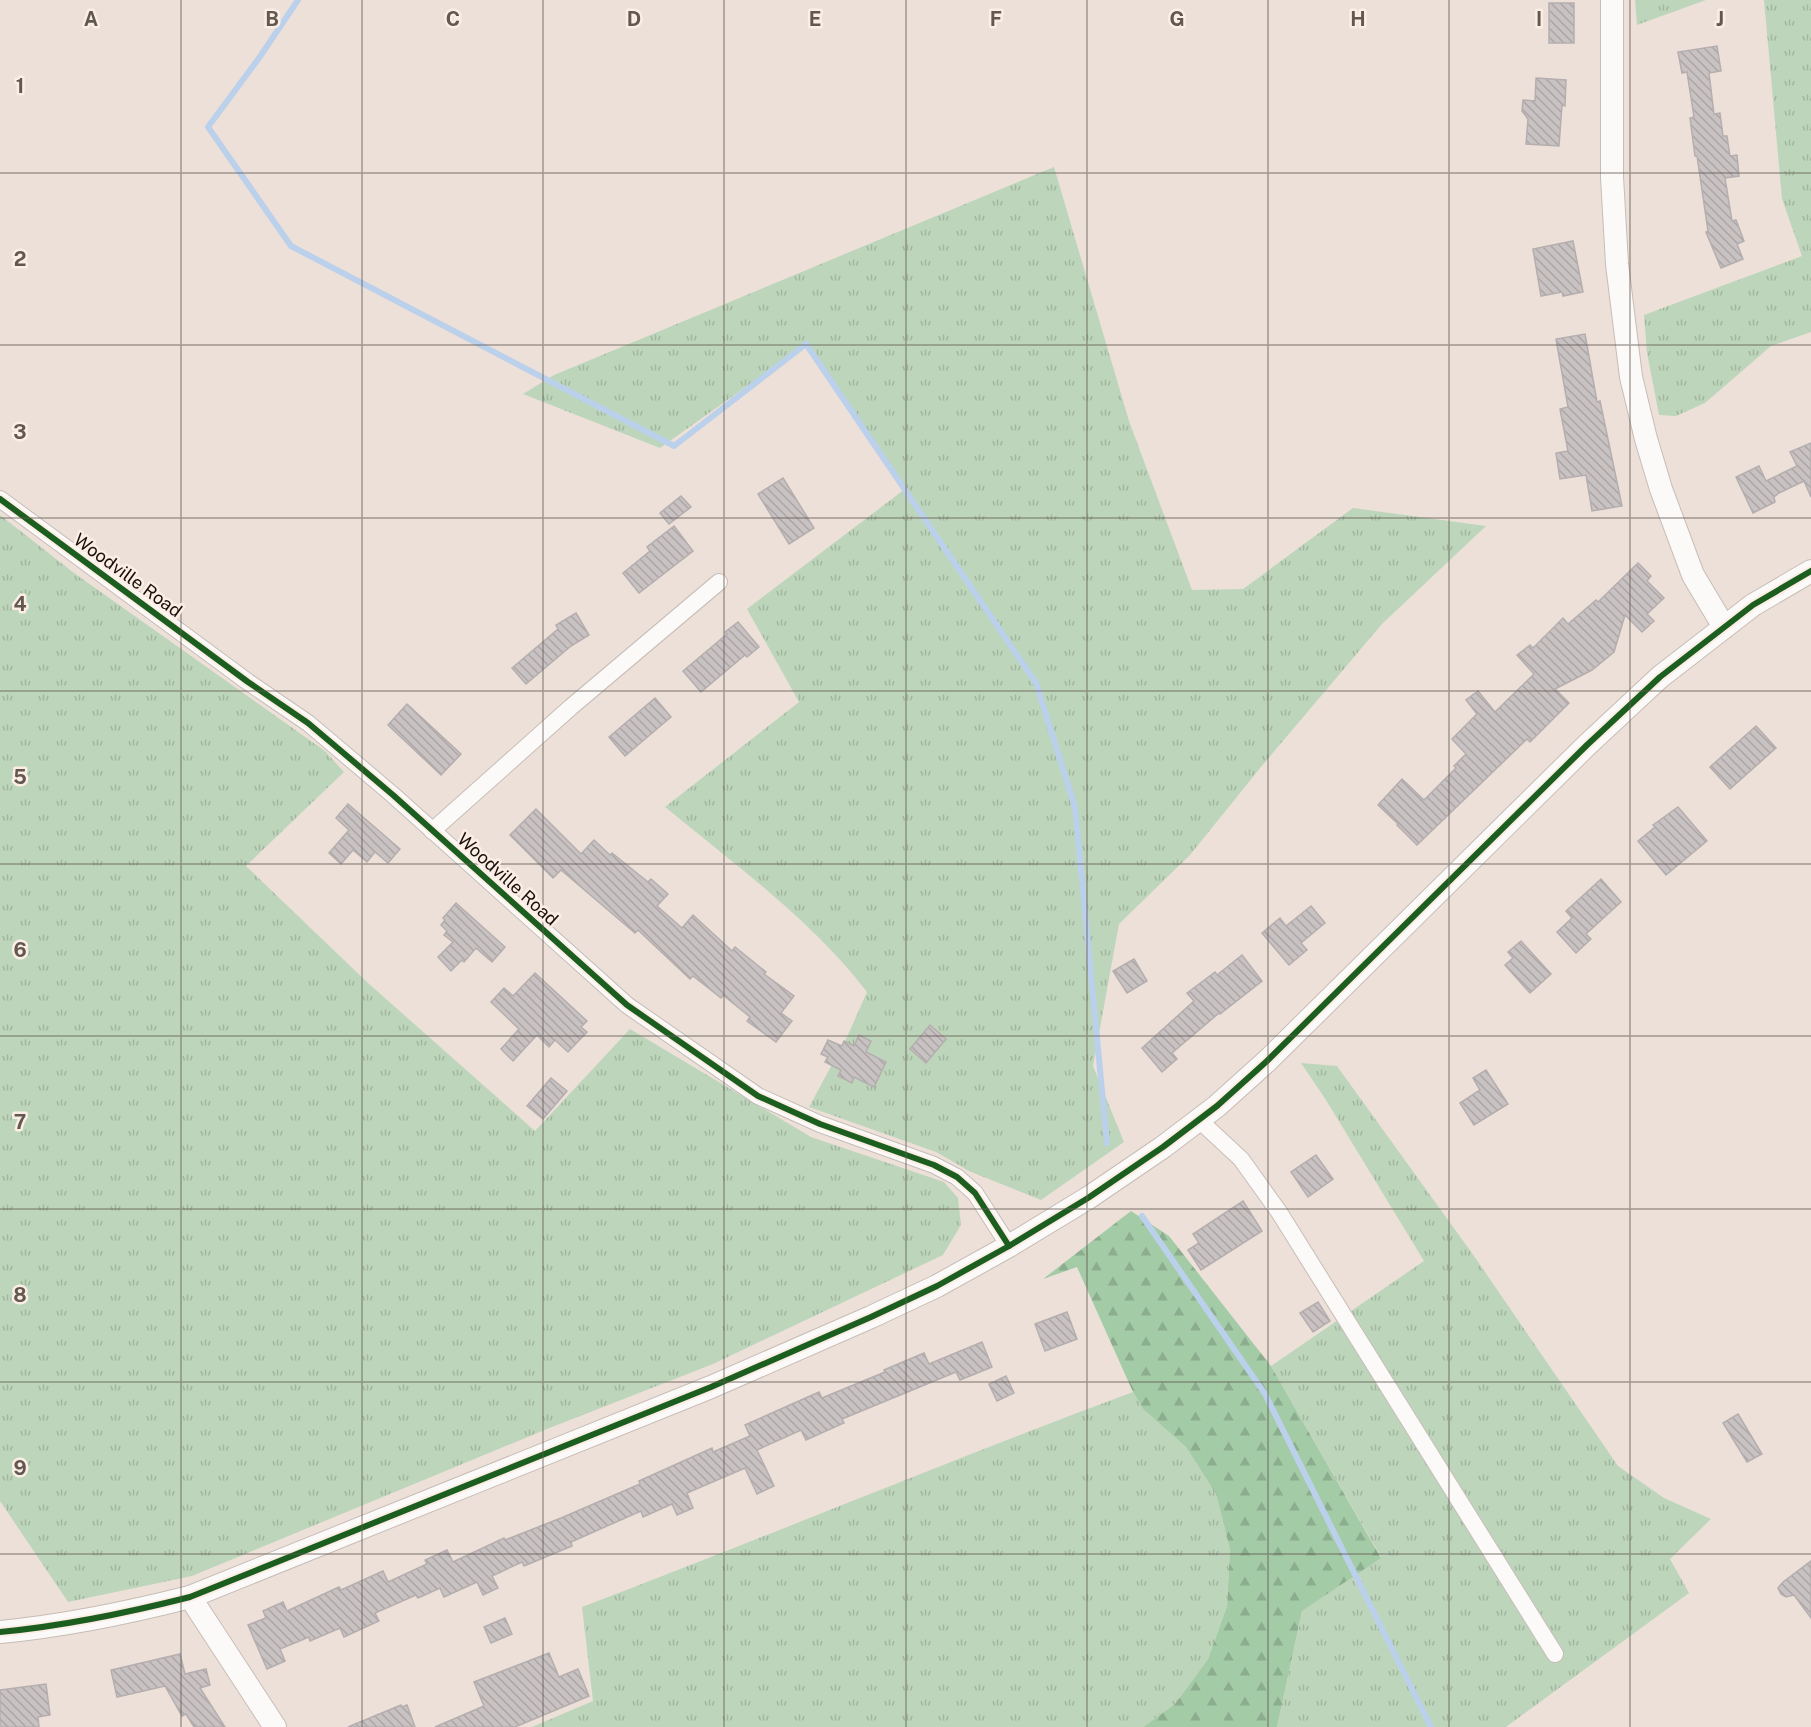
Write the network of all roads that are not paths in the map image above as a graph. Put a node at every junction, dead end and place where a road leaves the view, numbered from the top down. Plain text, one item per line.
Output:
1 (1612, 0) edge
2 (0, 499) edge
3 (1811, 571) edge
4 (719, 582) dead end
5 (1724, 627) junction
6 (432, 831) junction
7 (1199, 1120) junction
8 (1009, 1246) junction
9 (190, 1597) junction
10 (0, 1632) edge
11 (1555, 1654) dead end
12 (275, 1727) edge

1 - 5 main road
2 - 6 street, Woodville Road
3 - 5 main road
4 - 6 street
5 - 7 main road
6 - 8 street, Woodville Road
7 - 8 main road
7 - 11 street
8 - 9 main road
9 - 10 main road
9 - 12 main road

